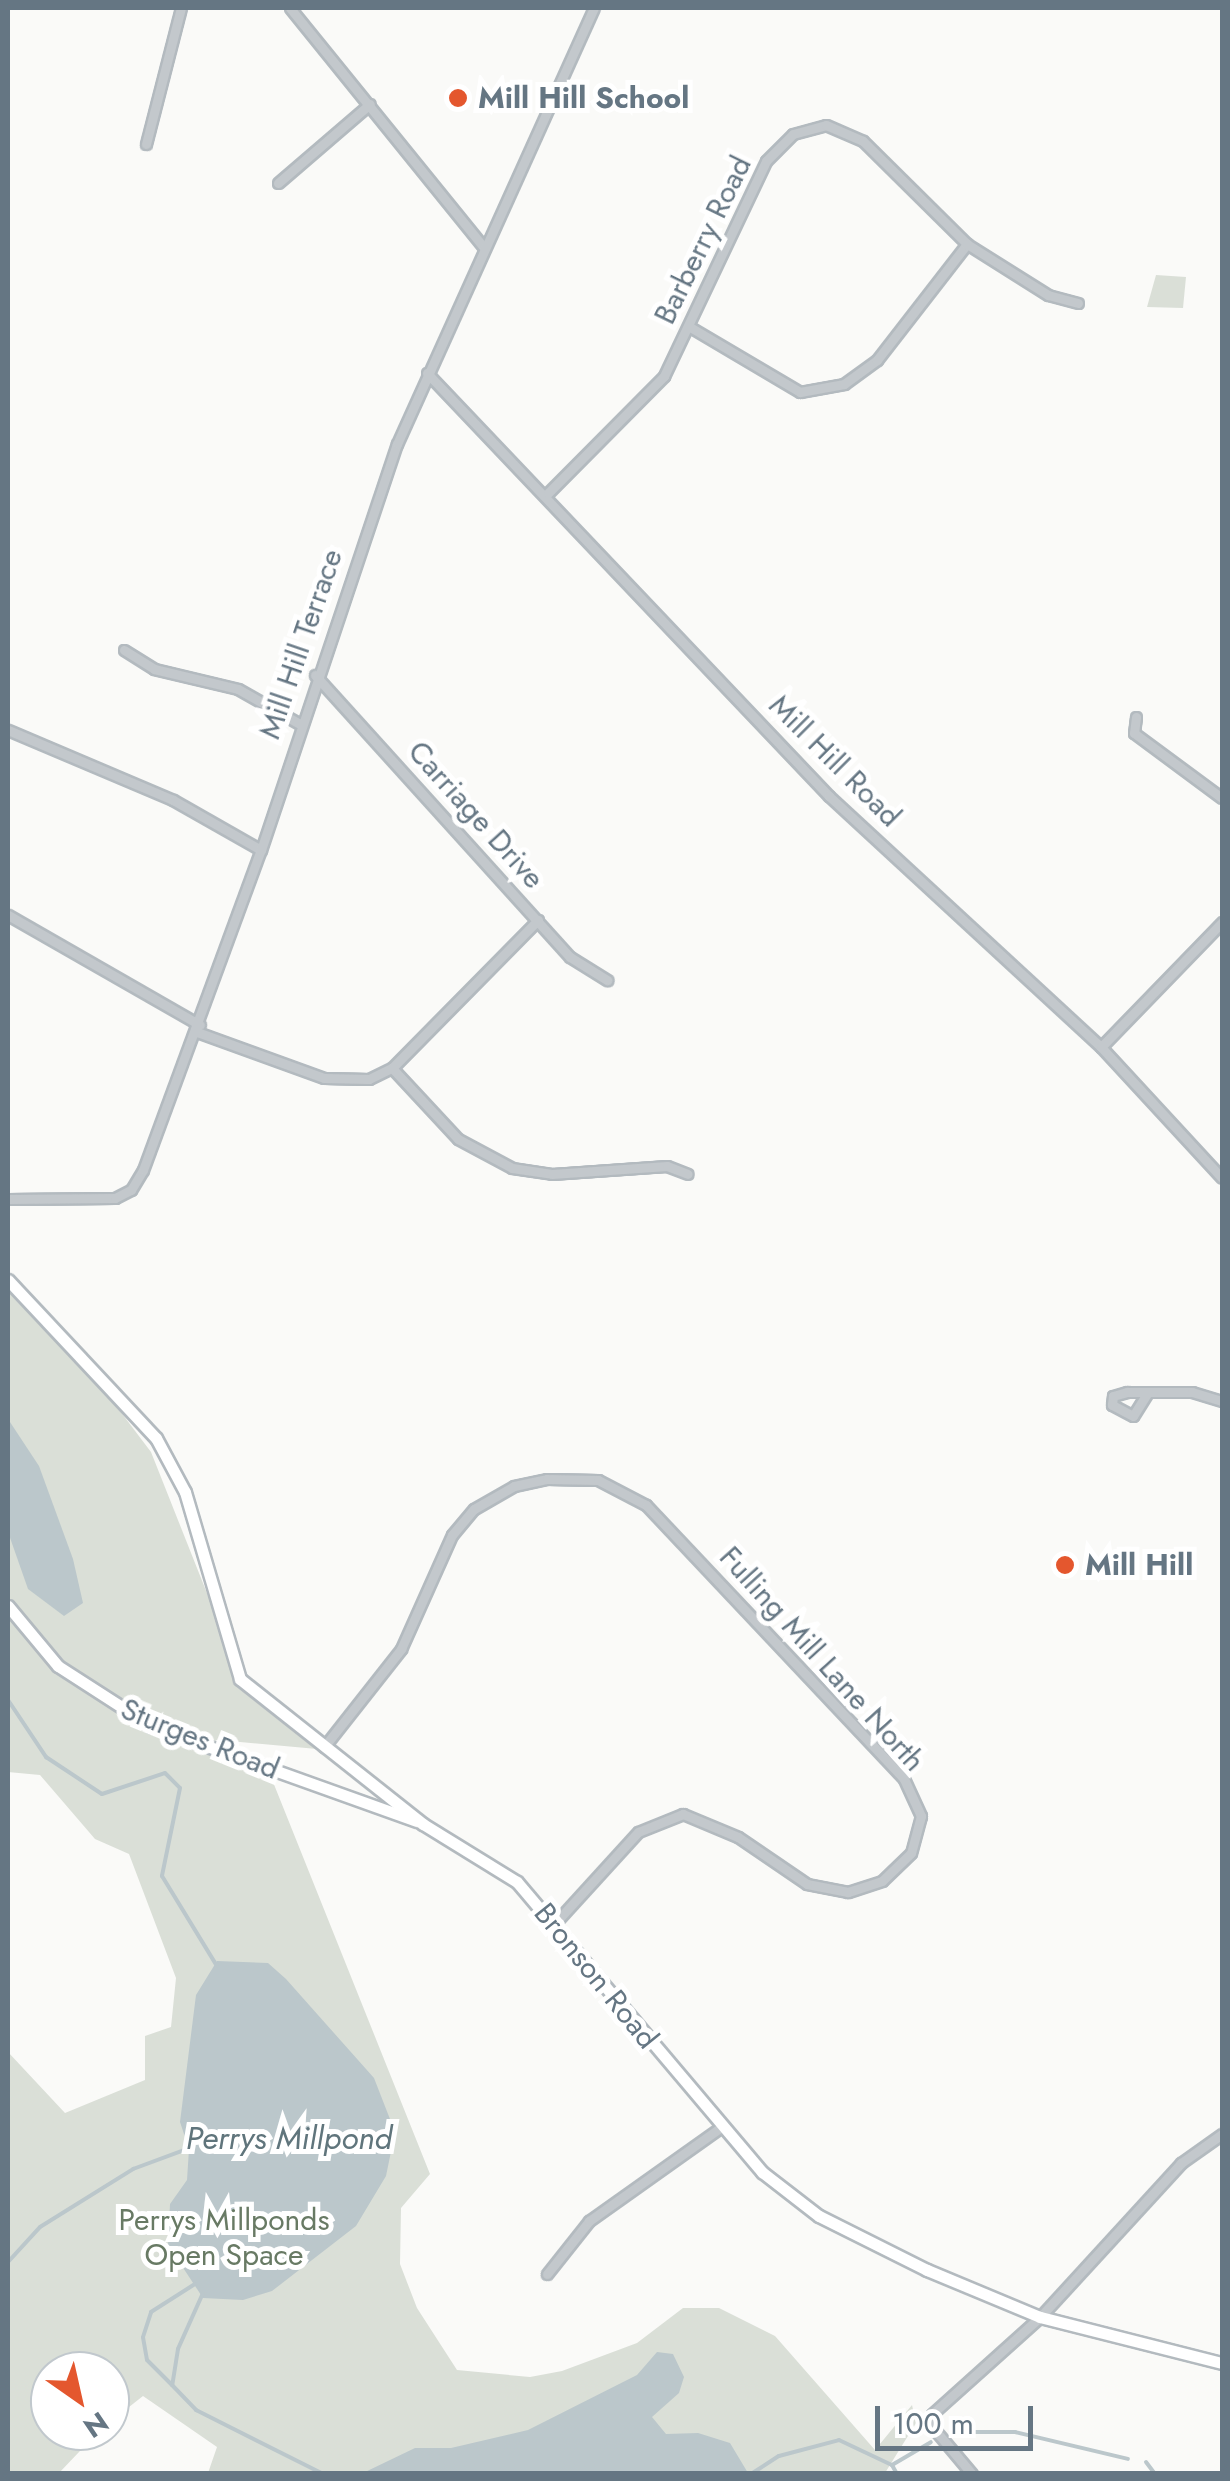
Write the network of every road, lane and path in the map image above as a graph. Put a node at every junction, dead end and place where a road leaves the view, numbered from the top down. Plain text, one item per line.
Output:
1 (181, 8) edge
2 (290, 8) edge
3 (594, 8) edge
4 (370, 104) junction
5 (146, 144) dead end
6 (278, 183) dead end
7 (967, 244) junction
8 (483, 246) junction
9 (1078, 303) dead end
10 (690, 327) junction
11 (427, 373) junction
12 (548, 493) junction
13 (124, 650) dead end
14 (315, 675) junction
15 (1136, 717) dead end
16 (298, 723) junction
17 (8, 730) edge
18 (1222, 798) edge
19 (261, 850) junction
20 (8, 915) edge
21 (538, 920) junction
22 (1222, 922) edge
23 (607, 980) dead end
24 (198, 1029) junction
25 (1101, 1046) junction
26 (392, 1068) junction
27 (688, 1174) dead end
28 (1222, 1178) edge
29 (8, 1200) edge
30 (8, 1280) edge
31 (1148, 1392) dead end
32 (1222, 1401) edge
33 (8, 1606) edge
34 (324, 1747) junction
35 (423, 1824) junction
36 (556, 1922) junction
37 (720, 2128) junction
38 (1222, 2134) edge
39 (547, 2274) dead end
40 (1040, 2317) junction
41 (1222, 2363) edge
42 (972, 2474) edge

1 - 5 street
2 - 4 street
3 - 8 street, Mill Hill Terrace
4 - 6 street
4 - 8 street
7 - 9 street, Barberry Road
7 - 10 street
7 - 10 street, Barberry Road
8 - 11 street, Mill Hill Terrace
10 - 12 street, Barberry Road
11 - 12 street, Mill Hill Road
11 - 14 street, Mill Hill Terrace
12 - 25 street, Mill Hill Road
13 - 16 street
14 - 16 street, Mill Hill Terrace
14 - 21 street, Carriage Drive
15 - 18 street
16 - 19 street, Mill Hill Terrace
17 - 19 street
19 - 24 street, Mill Hill Terrace
20 - 24 street
21 - 23 street, Carriage Drive
21 - 26 street
22 - 25 street
24 - 26 street
24 - 29 street, Mill Hill Terrace
25 - 28 street, Mill Hill Road
26 - 27 street
30 - 34 main road, Bronson Road
31 - 32 street
33 - 35 main road, Sturges Road
34 - 35 main road, Bronson Road
34 - 36 street, Fulling Mill Lane North
35 - 36 main road, Bronson Road
36 - 37 main road, Bronson Road
37 - 39 street
37 - 40 main road, Bronson Road
38 - 40 street
40 - 41 main road, Bronson Road
40 - 42 street

